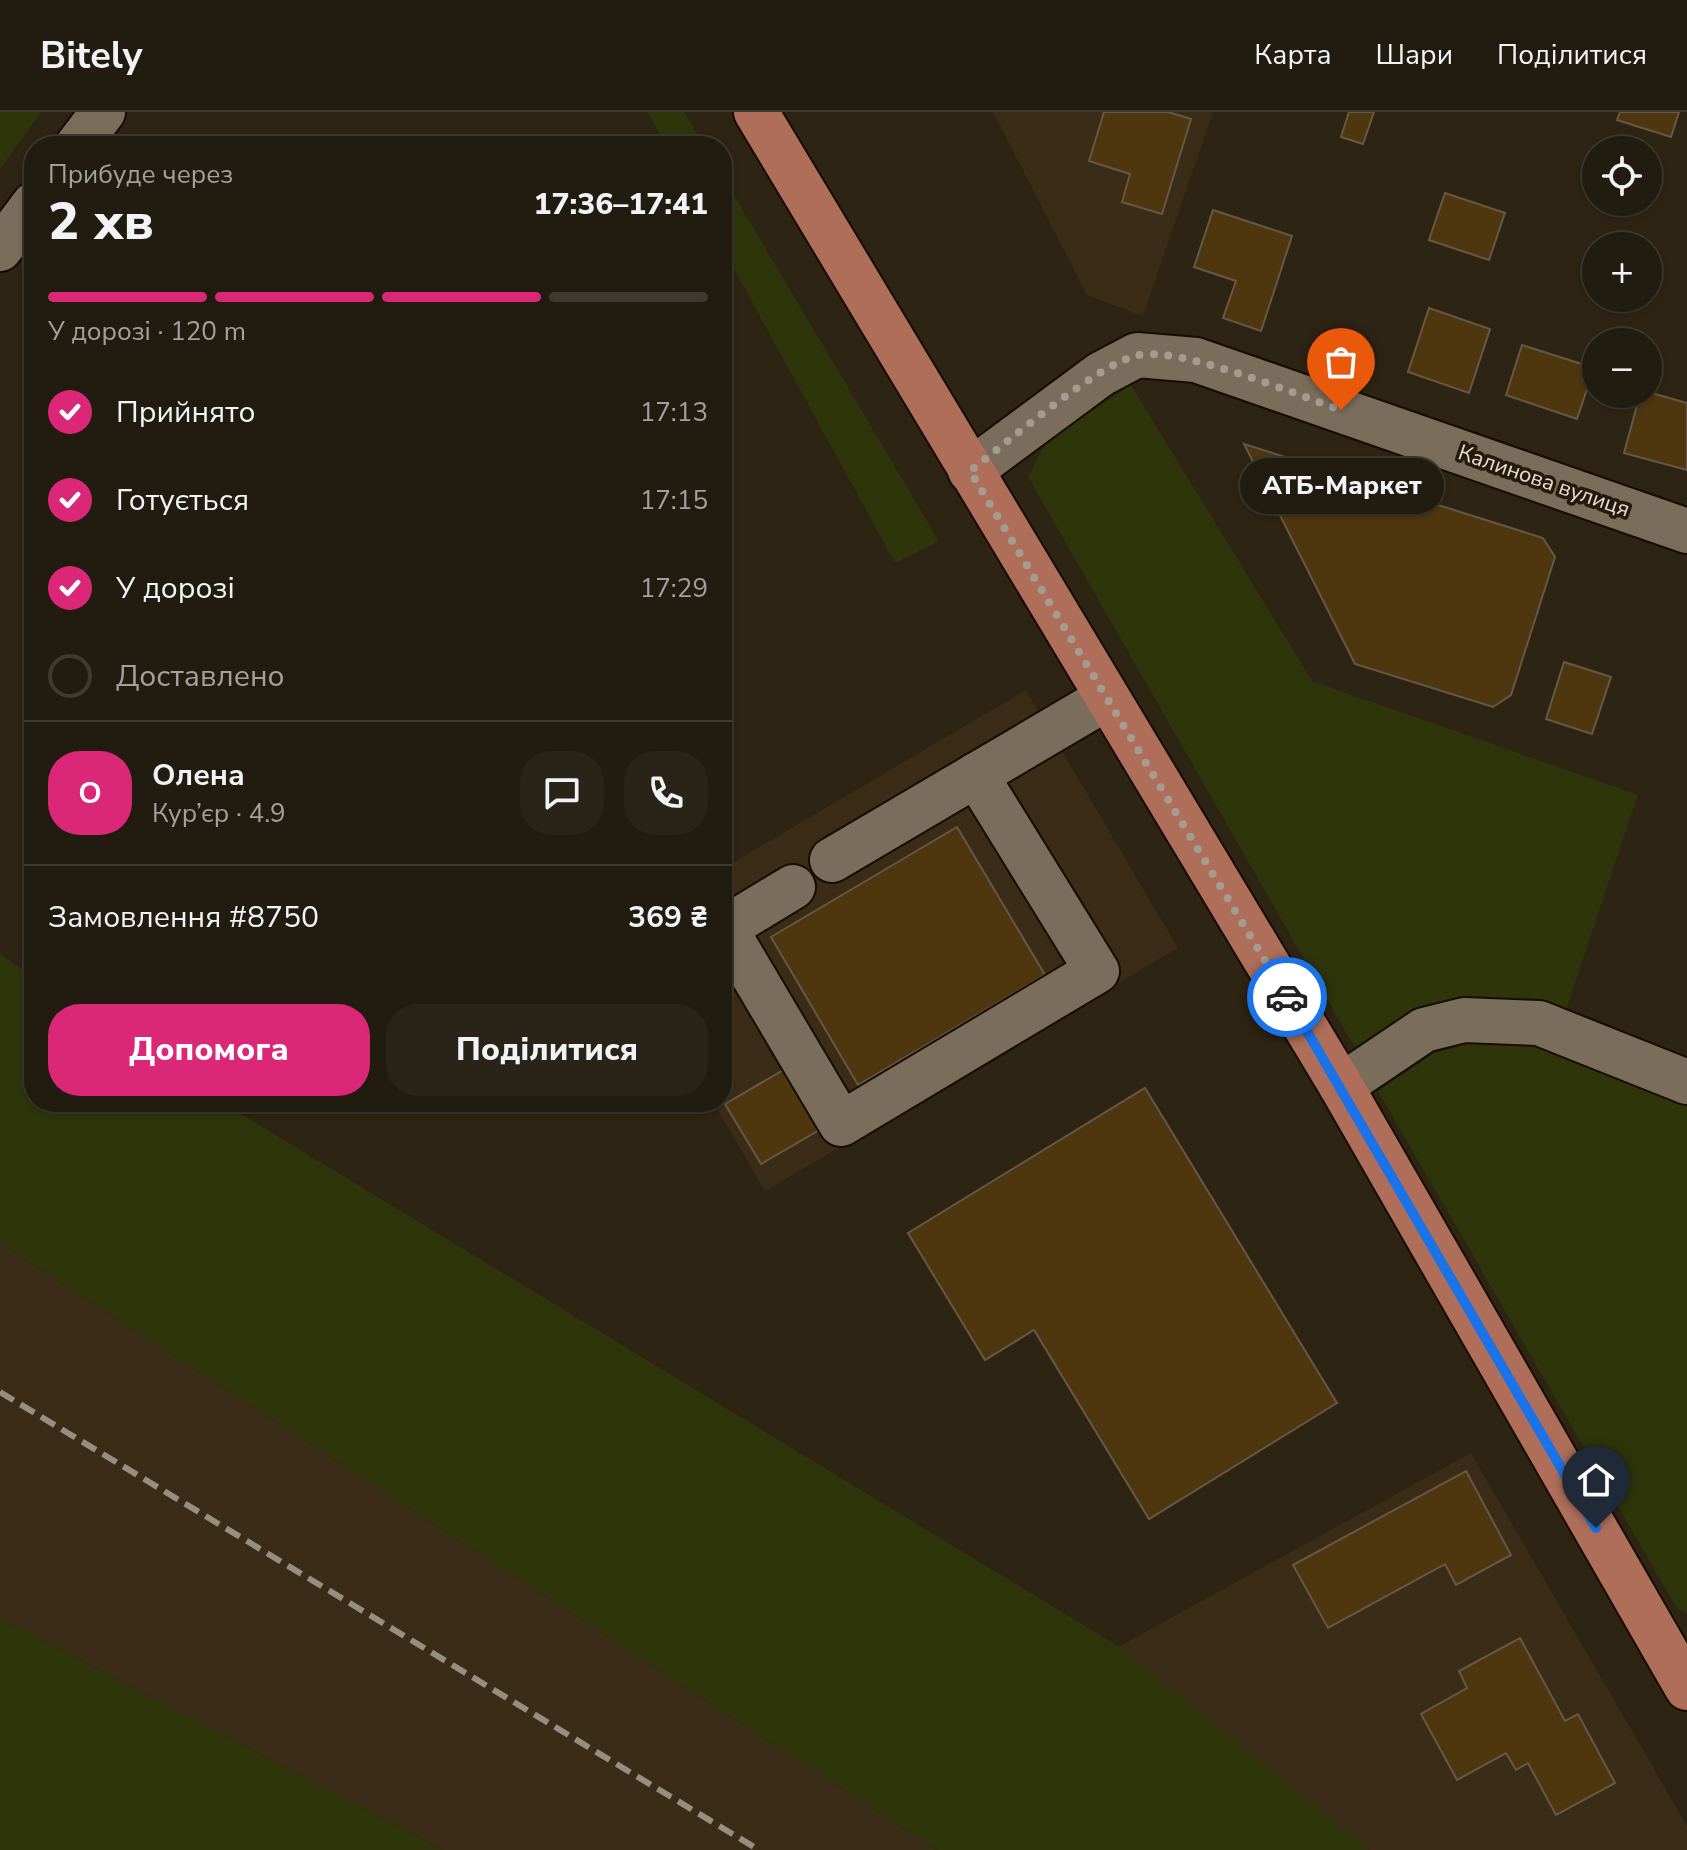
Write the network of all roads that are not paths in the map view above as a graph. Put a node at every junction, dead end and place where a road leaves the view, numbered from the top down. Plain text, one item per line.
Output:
1 (103, 112) edge
2 (756, 112) edge
3 (85, 136) edge
4 (24, 217) edge
5 (0, 249) edge
6 (970, 471) junction
7 (1687, 531) edge
8 (1107, 698) junction
9 (976, 775) junction
10 (832, 860) dead end
11 (793, 887) dead end
12 (732, 924) edge
13 (732, 940) edge
14 (1687, 1082) edge
15 (1341, 1086) junction
16 (1687, 1688) edge

1 - 3 street
2 - 6 main road
4 - 5 street
6 - 7 street, Калинова вулиця
6 - 8 main road
8 - 9 street
8 - 15 main road
9 - 10 street
9 - 13 street
11 - 12 street
14 - 15 street
15 - 16 main road

